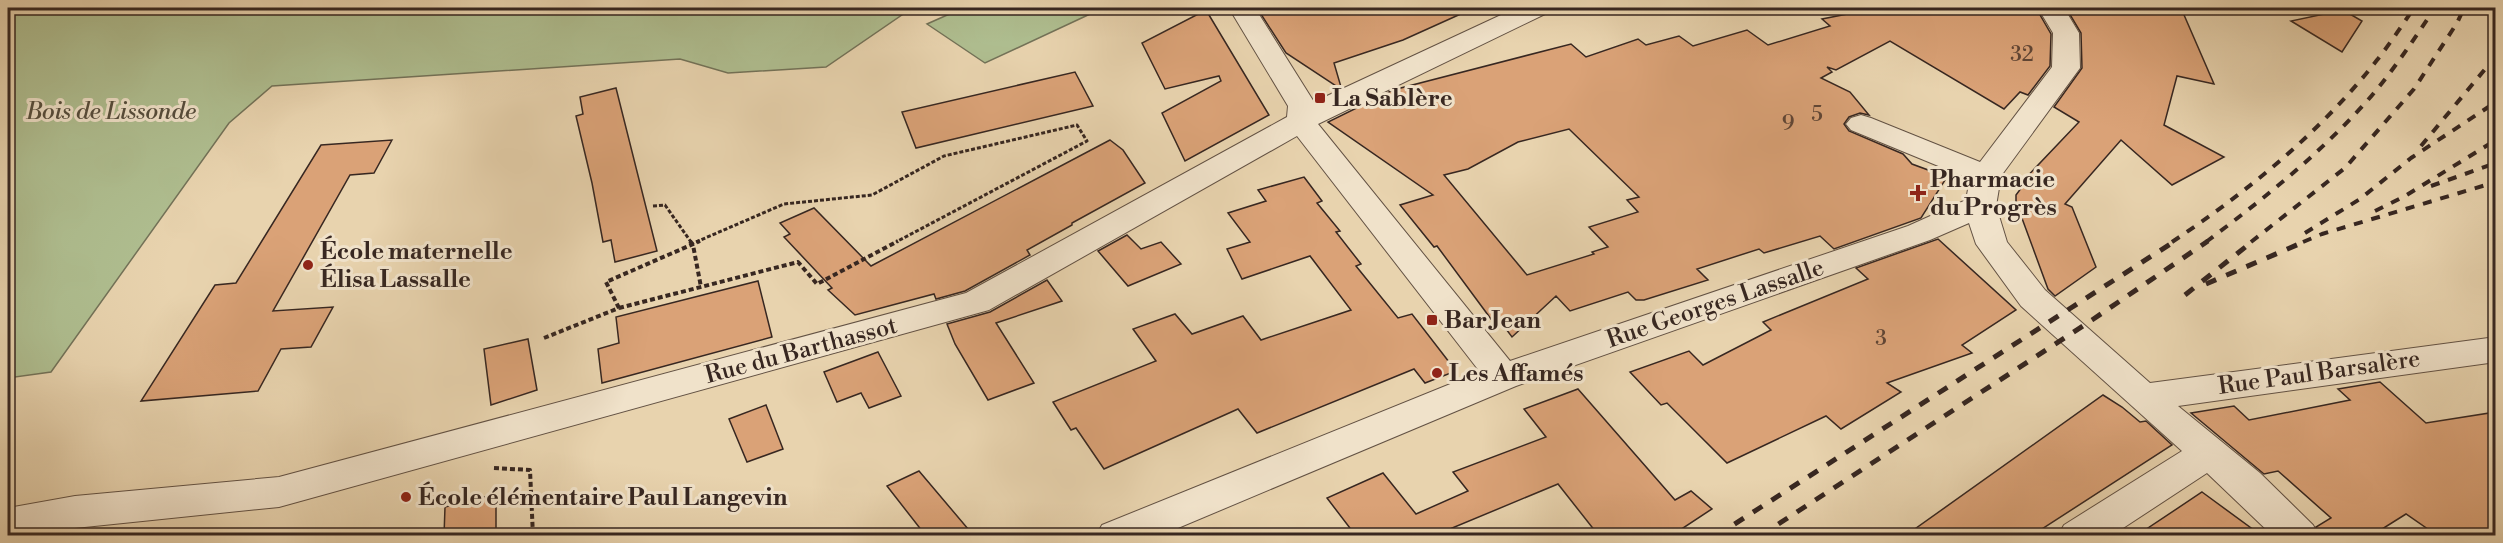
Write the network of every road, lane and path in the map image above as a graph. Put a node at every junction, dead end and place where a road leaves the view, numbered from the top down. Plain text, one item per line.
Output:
1 (1242, 8) edge
2 (1536, 8) edge
3 (2051, 8) edge
4 (1301, 122) junction
5 (1861, 124) dead end
6 (1983, 190) junction
7 (653, 206) dead end
8 (693, 244) junction
9 (701, 287) junction
10 (620, 308) junction
11 (544, 338) dead end
12 (2496, 348) edge
13 (1503, 377) junction
14 (2143, 397) junction
15 (2208, 454) junction
16 (486, 468) dead end
17 (8, 524) edge
18 (533, 536) edge
19 (1116, 536) edge
20 (2078, 536) edge
21 (2298, 536) edge

1 - 4 street
2 - 4 street, Rue du Barthassot
3 - 6 street
4 - 13 street
4 - 17 street, Rue du Barthassot
5 - 6 street
6 - 13 street, Rue Georges Lassalle
6 - 14 street
7 - 8 path
8 - 9 path
8 - 9 path
8 - 10 path
9 - 10 path
10 - 11 path
12 - 14 street, Rue Paul Barsalère
13 - 19 street, Rue Georges Lassalle
14 - 15 street
15 - 20 street
15 - 21 street
16 - 18 path

